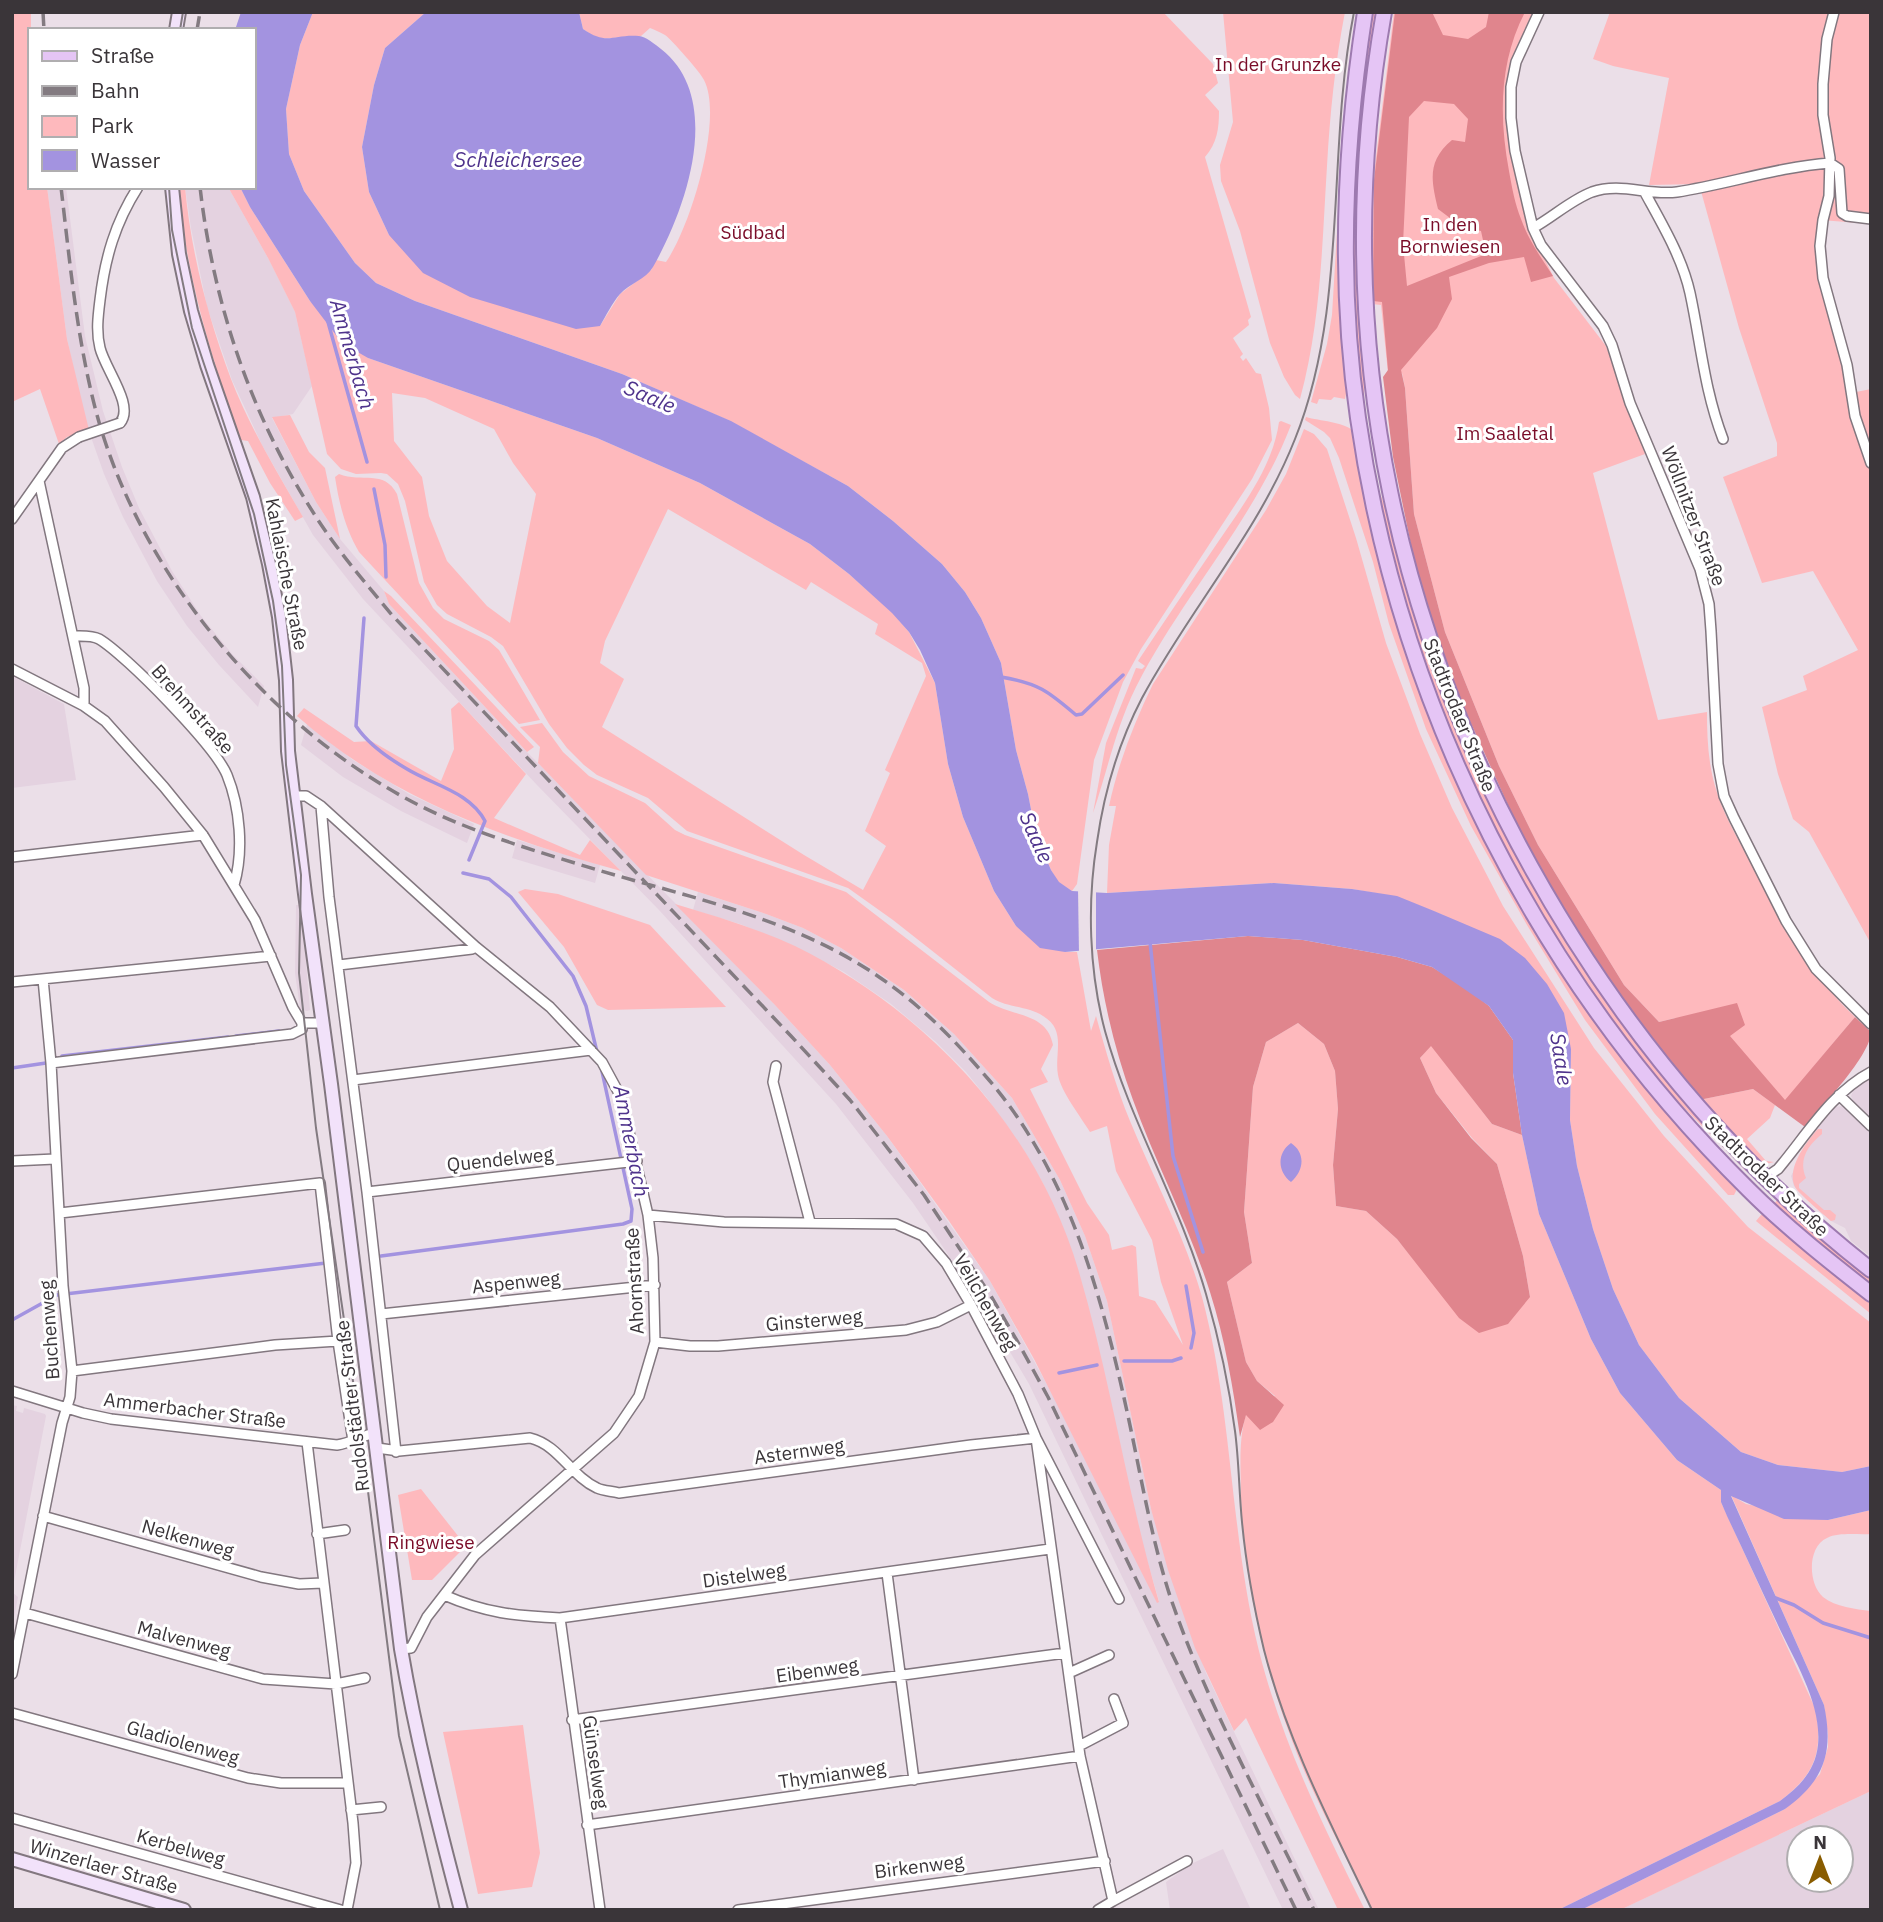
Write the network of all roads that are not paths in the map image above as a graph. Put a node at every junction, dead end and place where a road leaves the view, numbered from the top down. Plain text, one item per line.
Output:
1 (1364, 12) edge
2 (1384, 12) edge
3 (1539, 12) edge
4 (1834, 12) edge
5 (1830, 163) junction
6 (137, 189) edge
7 (172, 189) edge
8 (1644, 191) junction
9 (1871, 219) edge
10 (1533, 228) junction
11 (1723, 439) dead end
12 (1871, 463) edge
13 (39, 481) junction
14 (12, 519) edge
15 (73, 636) junction
16 (12, 669) edge
17 (84, 706) junction
18 (293, 796) junction
19 (321, 806) junction
20 (203, 835) junction
21 (12, 857) edge
22 (234, 885) junction
23 (305, 894) joint
24 (476, 947) junction
25 (271, 956) junction
26 (339, 965) junction
27 (43, 979) junction
28 (12, 982) edge
29 (302, 1023) junction
30 (323, 1023) junction
31 (1871, 1024) edge
32 (593, 1051) junction
33 (51, 1063) junction
34 (776, 1066) dead end
35 (1871, 1072) edge
36 (353, 1080) junction
37 (1839, 1095) junction
38 (1871, 1126) edge
39 (55, 1159) junction
40 (12, 1161) edge
41 (628, 1162) junction
42 (1765, 1178) junction
43 (1749, 1190) junction
44 (366, 1192) junction
45 (60, 1213) junction
46 (648, 1215) junction
47 (810, 1222) junction
48 (1871, 1270) edge
49 (655, 1285) junction
50 (1871, 1294) edge
51 (971, 1305) junction
52 (381, 1314) junction
53 (338, 1340) junction
54 (655, 1342) junction
55 (72, 1371) junction
56 (12, 1391) edge
57 (66, 1408) junction
58 (375, 1433) junction
59 (1036, 1438) junction
60 (352, 1441) junction
61 (307, 1442) junction
62 (377, 1448) junction
63 (399, 1451) junction
64 (574, 1469) junction
65 (43, 1516) junction
66 (345, 1530) dead end
67 (317, 1534) junction
68 (1050, 1549) junction
69 (887, 1573) junction
70 (323, 1583) junction
71 (444, 1595) junction
72 (1119, 1599) dead end
73 (24, 1613) junction
74 (560, 1618) junction
75 (401, 1649) junction
76 (1065, 1653) junction
77 (1109, 1655) dead end
78 (1069, 1673) junction
79 (12, 1674) edge
80 (899, 1676) junction
81 (365, 1678) dead end
82 (336, 1684) junction
83 (1114, 1699) dead end
84 (12, 1713) edge
85 (572, 1720) junction
86 (1080, 1751) junction
87 (914, 1780) junction
88 (347, 1783) junction
89 (381, 1807) dead end
90 (351, 1810) junction
91 (12, 1818) edge
92 (587, 1825) junction
93 (12, 1859) edge
94 (1105, 1861) junction
95 (1188, 1861) dead end
96 (1113, 1901) junction
97 (184, 1910) edge
98 (341, 1910) edge
99 (347, 1910) edge
100 (461, 1910) edge
101 (600, 1910) edge
102 (738, 1910) edge
103 (1098, 1910) edge

1 - 43 main road, Stadtrodaer Straße
2 - 42 main road, Stadtrodaer Straße
3 - 10 street, Wöllnitzer Straße
4 - 5 street
5 - 8 street
5 - 9 street
5 - 12 street
6 - 13 street, bridge
7 - 18 main road, Kahlaische Straße
8 - 10 street
8 - 11 street
10 - 31 street, Wöllnitzer Straße
13 - 14 street
13 - 15 street
15 - 17 street
15 - 22 street, Brehmstraße
16 - 17 street
17 - 20 street
18 - 19 street, Ahornstraße
18 - 23 main road, Kahlaische Straße
19 - 24 street, Ahornstraße
19 - 26 street, Rudolstädter Straße
20 - 21 street
20 - 22 street
22 - 25 street
23 - 30 main road, Rudolstädter Straße
24 - 26 street
24 - 32 street, Ahornstraße
25 - 27 street
25 - 29 street
26 - 36 street, Rudolstädter Straße
27 - 28 street
27 - 33 street, Buchenweg
29 - 30 street
29 - 33 street
30 - 58 main road, Rudolstädter Straße
32 - 36 street
32 - 41 street, Ahornstraße
33 - 39 street, Buchenweg
34 - 47 street
35 - 37 street
36 - 44 street, Rudolstädter Straße
37 - 38 street
37 - 42 street
39 - 40 street
39 - 45 street, Buchenweg
41 - 44 street, Quendelweg
41 - 46 street, Ahornstraße
42 - 43 main road
42 - 48 main road, Stadtrodaer Straße
43 - 50 main road, Stadtrodaer Straße
44 - 52 street, Rudolstädter Straße
45 - 53 street
45 - 55 street, Buchenweg
46 - 47 street, Veilchenweg
46 - 49 street, Ahornstraße
47 - 51 street, Veilchenweg
49 - 52 street, Aspenweg
49 - 54 street, Ahornstraße
51 - 54 street, Ginsterweg
51 - 59 street, Veilchenweg
52 - 63 street, Rudolstädter Straße
53 - 55 street
53 - 60 street
54 - 64 street, Ahornstraße
55 - 57 street, Buchenweg
56 - 57 street, Ammerbacher Straße
57 - 61 street, Ammerbacher Straße
57 - 65 street, Buchenweg
58 - 60 street, Ammerbacher Straße
58 - 62 main road, Rudolstädter Straße
59 - 64 street, Asternweg
59 - 68 street
59 - 72 street, Veilchenweg
60 - 61 street, Ammerbacher Straße
61 - 67 street
62 - 63 street, Asternweg
62 - 75 main road, Rudolstädter Straße
63 - 64 street, Asternweg
64 - 71 street, Ahornstraße
65 - 70 street, Nelkenweg
65 - 73 street, Buchenweg
66 - 67 street
67 - 70 street
68 - 69 street, Distelweg
68 - 76 street
69 - 74 street, Distelweg
69 - 80 street
70 - 82 street
71 - 74 street, Distelweg
71 - 75 street, Ahornstraße
73 - 79 street, Buchenweg
73 - 82 street, Malvenweg
74 - 85 street, Günselweg
75 - 100 main road, Rudolstädter Straße
76 - 78 street
76 - 80 street, Eibenweg
77 - 78 street
78 - 86 street
80 - 85 street, Eibenweg
80 - 87 street
81 - 82 street, Malvenweg
82 - 88 street
83 - 86 street, Thymianweg
84 - 88 street, Gladiolenweg
85 - 92 street, Günselweg
86 - 87 street, Thymianweg
86 - 94 street
87 - 92 street, Thymianweg
88 - 90 street
89 - 90 street
90 - 99 street
91 - 98 street, Kerbelweg
92 - 101 street, Günselweg
93 - 97 main road, Winzerlaer Straße
94 - 96 street
94 - 102 street, Birkenweg
95 - 96 street
96 - 103 street

